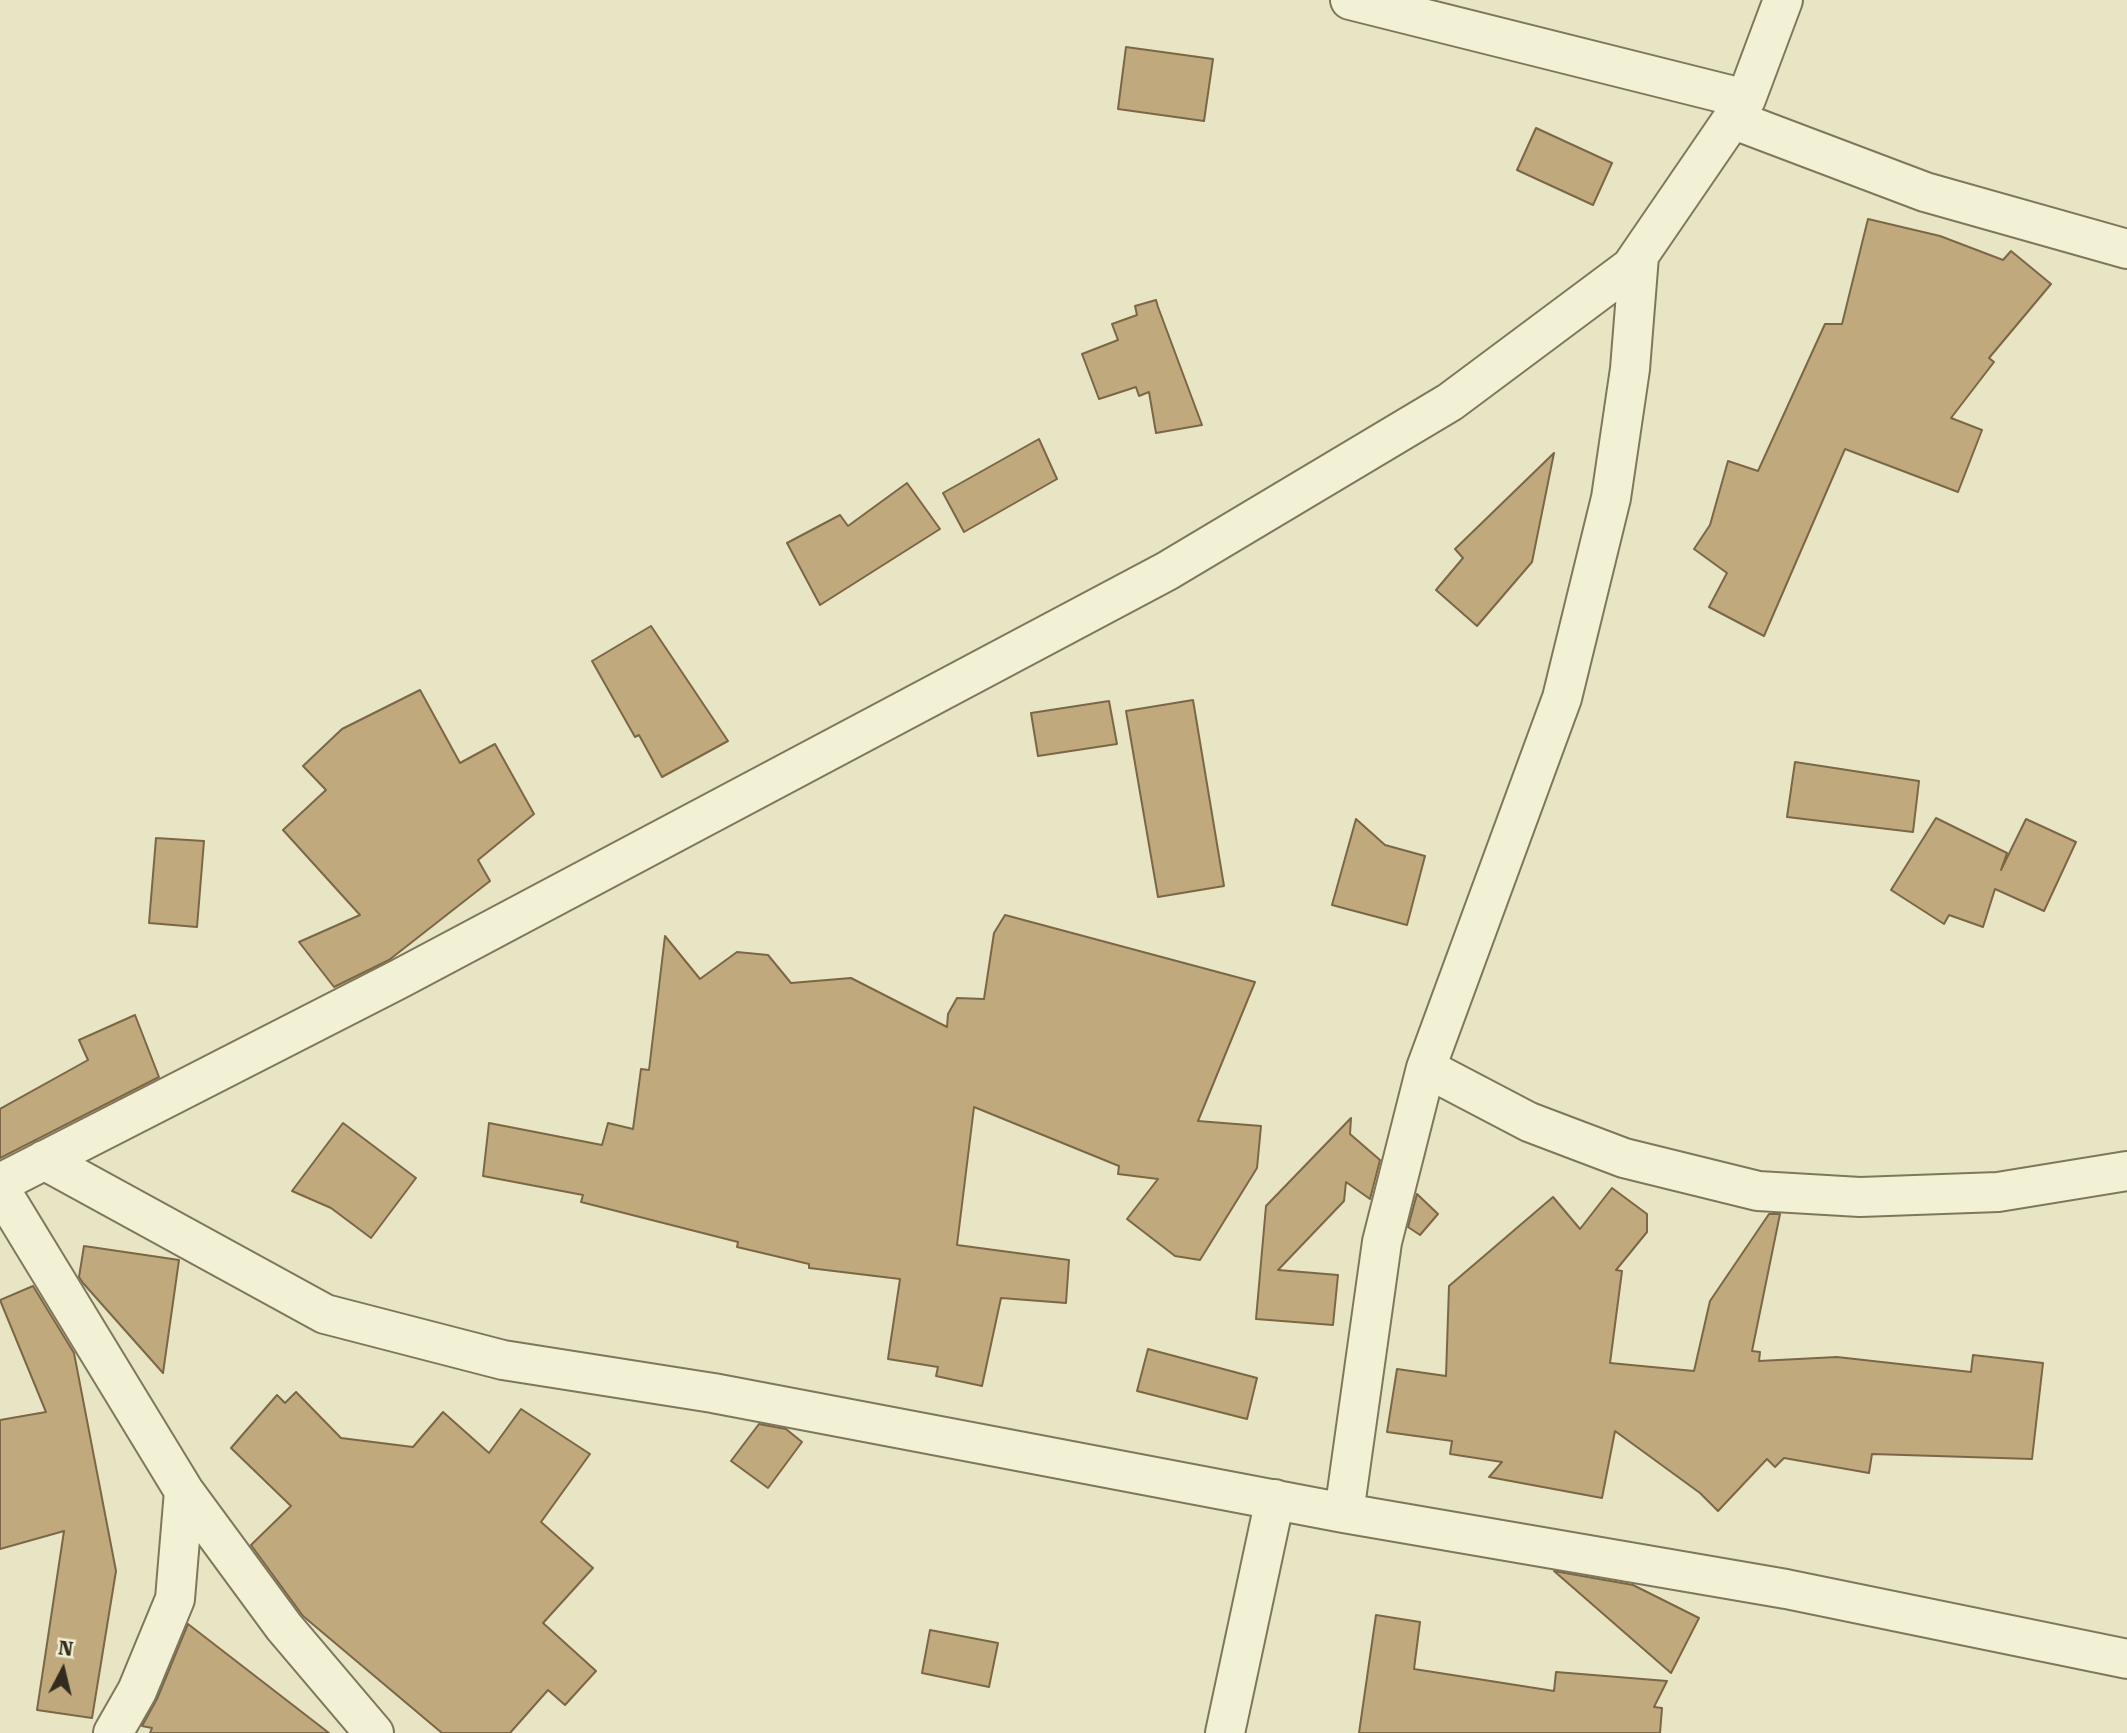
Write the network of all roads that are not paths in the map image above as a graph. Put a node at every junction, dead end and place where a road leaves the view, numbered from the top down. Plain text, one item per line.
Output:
1 (1350, 0) edge
2 (1783, 0) edge
3 (1739, 109) junction
4 (2127, 249) edge
5 (1639, 256) junction
6 (1426, 1068) junction
7 (44, 1160) junction
8 (2127, 1171) edge
9 (0, 1183) edge
10 (0, 1189) edge
11 (184, 1491) junction
12 (1275, 1499) junction
13 (1344, 1513) junction
14 (2127, 1659) edge
15 (113, 1733) edge
16 (373, 1733) edge
17 (1225, 1733) edge

1 - 3 street
2 - 3 street
3 - 4 street
3 - 5 street
5 - 6 street
5 - 7 street
6 - 8 street
6 - 13 street
7 - 9 street
7 - 12 street
10 - 11 street
11 - 15 street
11 - 16 street
12 - 13 street
12 - 17 street
13 - 14 street

